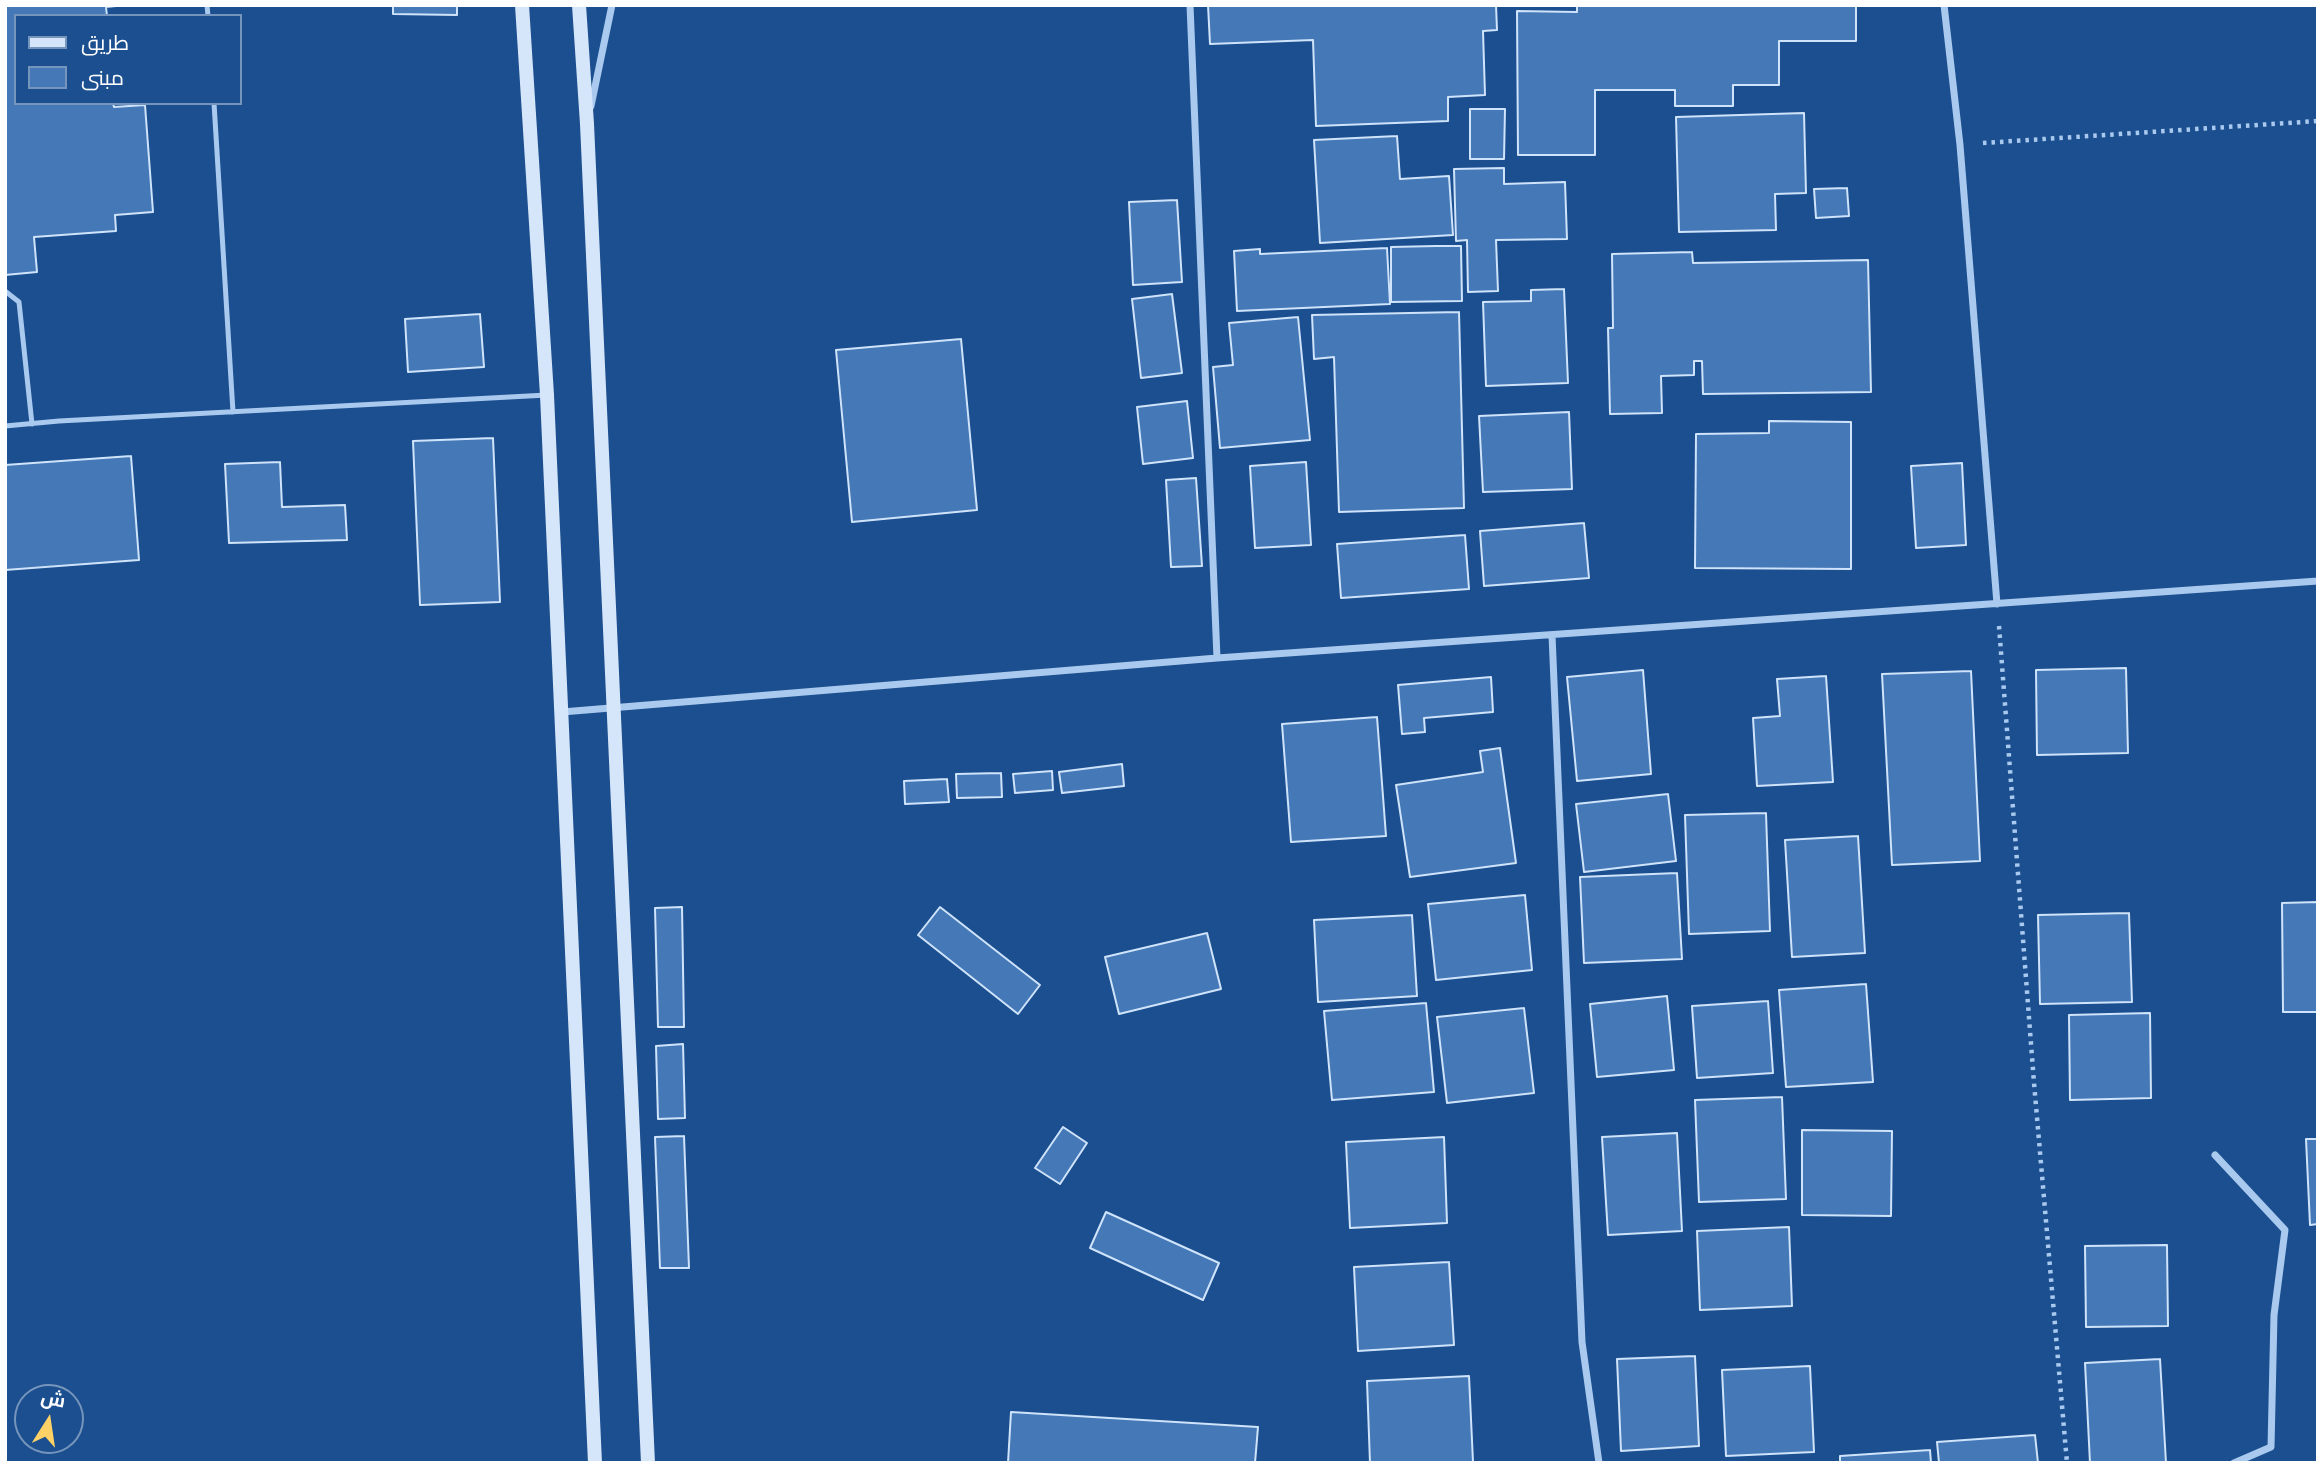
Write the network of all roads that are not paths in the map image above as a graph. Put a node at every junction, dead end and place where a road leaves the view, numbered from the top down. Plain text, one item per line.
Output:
1 (522, 5) edge
2 (579, 5) edge
3 (611, 5) edge
4 (1190, 5) edge
5 (1944, 5) edge
6 (214, 105) edge
7 (587, 124) junction
8 (5, 291) edge
9 (547, 395) junction
10 (233, 412) junction
11 (32, 424) junction
12 (5, 426) edge
13 (2318, 581) edge
14 (1997, 604) junction
15 (1552, 635) junction
16 (1217, 658) junction
17 (614, 709) junction
18 (561, 712) junction
19 (2215, 1155) dead end
20 (595, 1463) edge
21 (648, 1463) edge
22 (1599, 1463) edge
23 (2234, 1463) edge

1 - 9 main road
2 - 7 main road
3 - 7 street
4 - 16 street
5 - 14 street
6 - 10 lane
7 - 17 main road
8 - 11 lane
9 - 10 lane
9 - 18 main road
10 - 11 lane
11 - 12 lane
13 - 14 street
14 - 15 street
15 - 16 street
15 - 22 street
16 - 17 street
17 - 18 street
17 - 21 main road
18 - 20 main road
19 - 23 street

